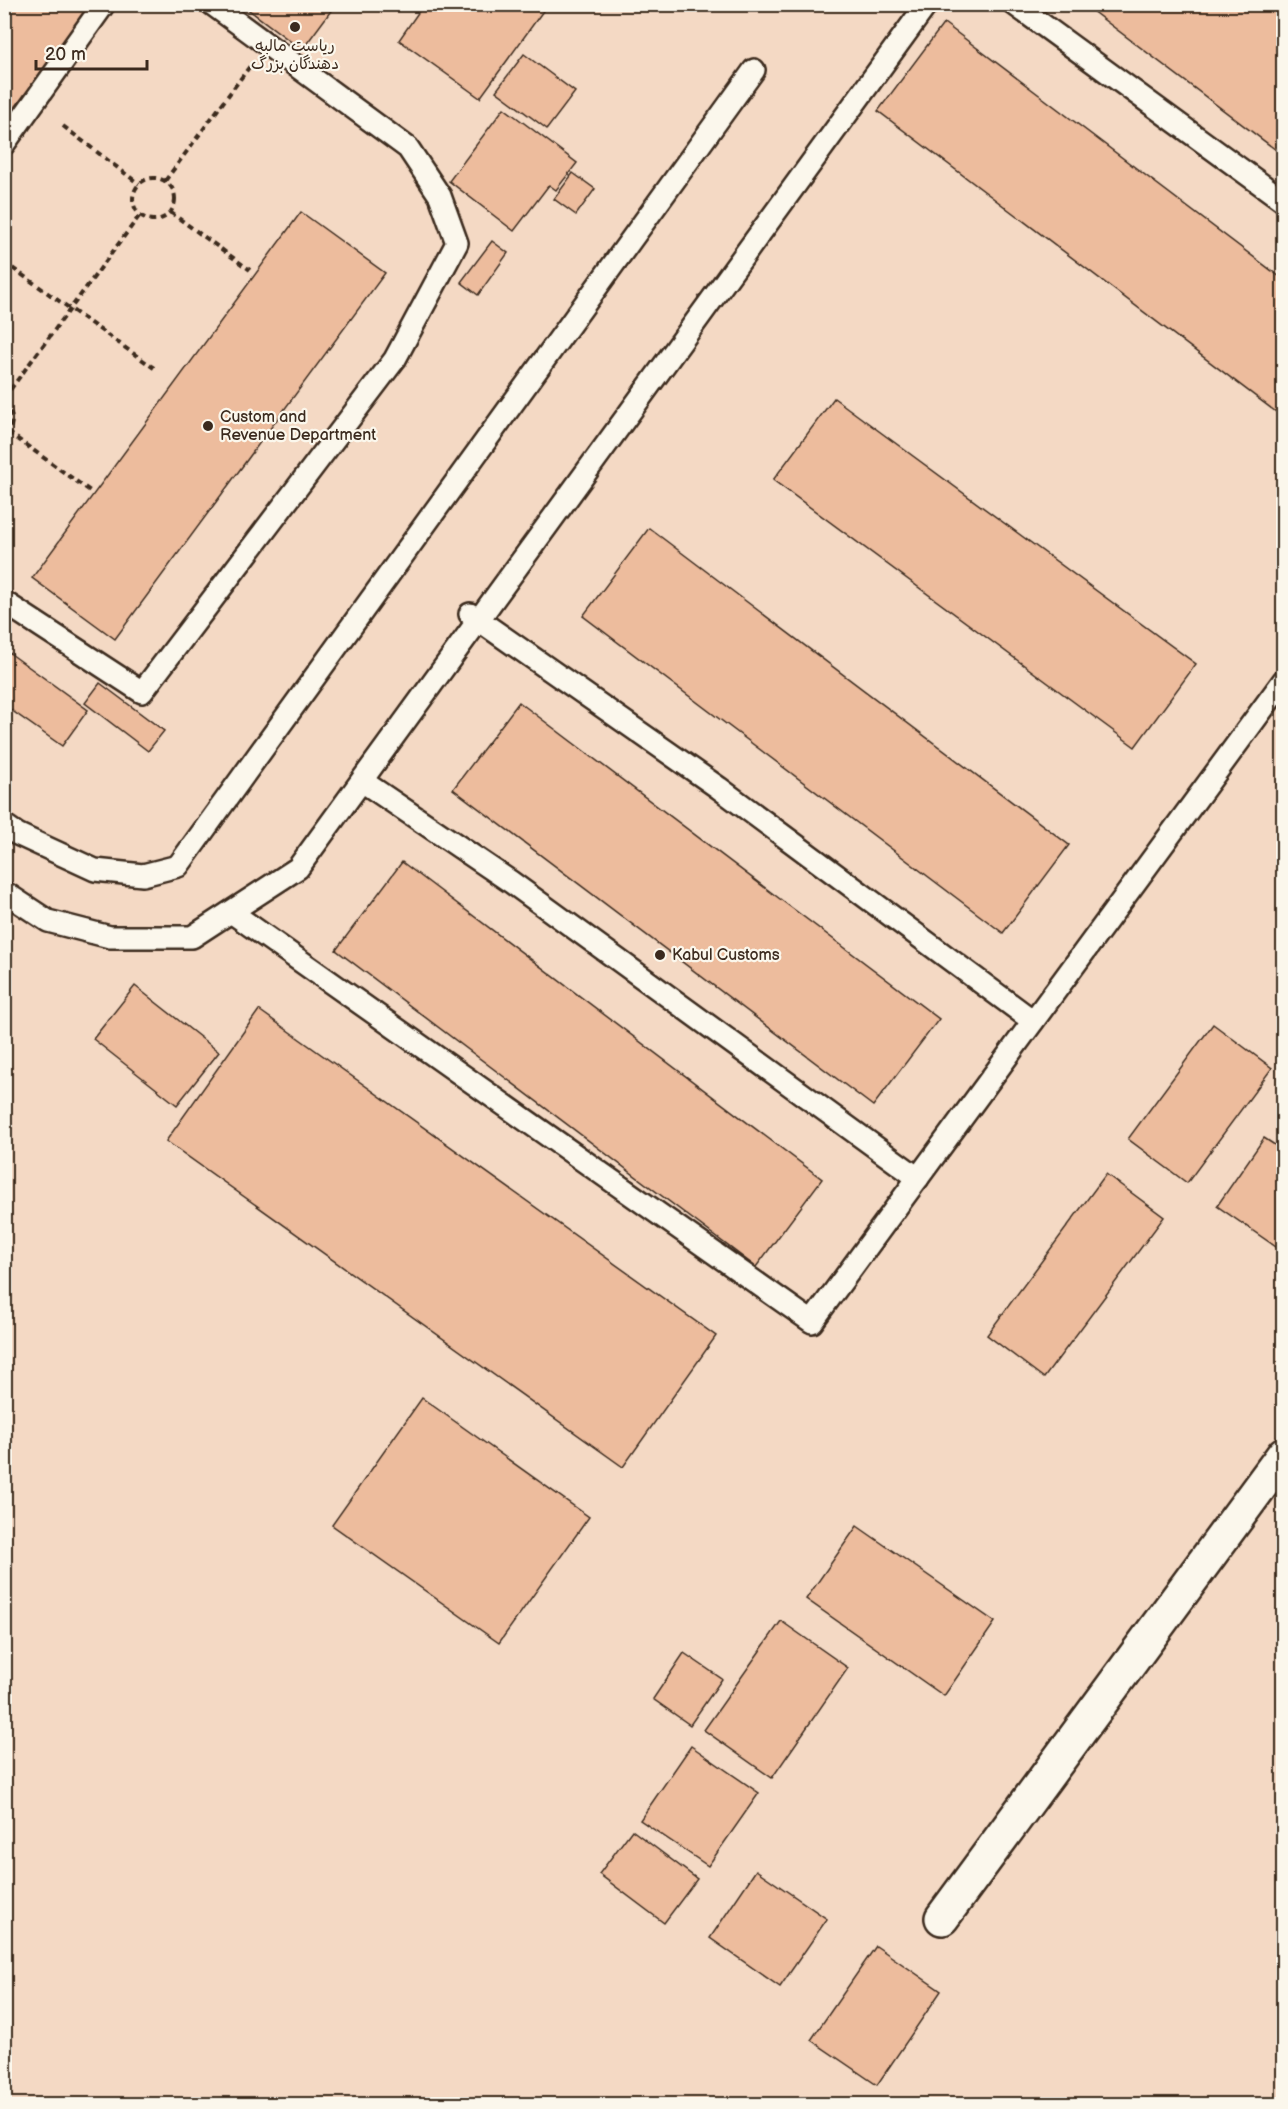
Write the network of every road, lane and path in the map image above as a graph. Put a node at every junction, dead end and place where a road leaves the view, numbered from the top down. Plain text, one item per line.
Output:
1 (104, 4) edge
2 (212, 4) edge
3 (927, 4) edge
4 (1014, 4) edge
5 (267, 44) junction
6 (754, 70) dead end
7 (63, 126) dead end
8 (4, 144) edge
9 (165, 181) junction
10 (139, 184) junction
11 (1284, 201) edge
12 (170, 213) junction
13 (140, 215) junction
14 (4, 262) edge
15 (250, 270) dead end
16 (71, 309) junction
17 (154, 368) dead end
18 (4, 398) edge
19 (4, 403) edge
20 (6, 434) edge
21 (90, 491) dead end
22 (4, 602) edge
23 (475, 617) junction
24 (1284, 680) edge
25 (362, 781) junction
26 (4, 825) edge
27 (4, 892) edge
28 (231, 912) junction
29 (1033, 1021) junction
30 (918, 1178) junction
31 (1284, 1454) edge
32 (942, 1918) dead end

1 - 8 lane
2 - 5 lane
3 - 23 lane
4 - 11 lane
5 - 9 path
5 - 22 lane
6 - 26 lane
7 - 10 path
9 - 10 path
9 - 12 path
10 - 13 path
12 - 13 path
12 - 15 path
13 - 16 path
14 - 16 path
16 - 17 path
16 - 18 path
19 - 20 path
20 - 21 path
23 - 25 lane
23 - 29 lane
24 - 29 lane
25 - 28 lane
25 - 30 lane
27 - 28 lane
28 - 30 lane
29 - 30 lane
31 - 32 street

